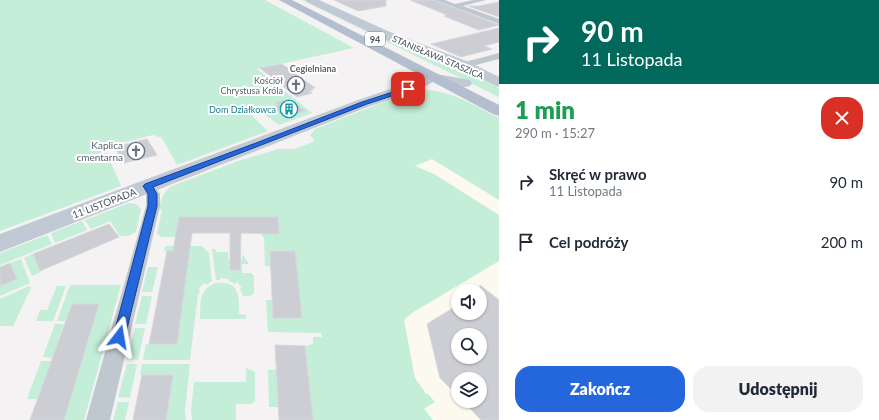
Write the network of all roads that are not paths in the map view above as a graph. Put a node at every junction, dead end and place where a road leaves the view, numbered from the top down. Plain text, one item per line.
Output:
1 (284, 0) edge
2 (297, 0) edge
3 (311, 0) edge
4 (438, 0) edge
5 (484, 0) edge
6 (454, 6) junction
7 (499, 22) edge
8 (499, 56) edge
9 (464, 66) junction
10 (430, 71) junction
11 (408, 78) junction
12 (499, 83) edge
13 (467, 90) junction
14 (499, 100) edge
15 (499, 111) edge
16 (148, 186) junction
17 (0, 243) edge
18 (98, 420) edge

1 - 11 main road, 94
2 - 10 main road, 94
3 - 9 street, STANISŁAWA STASZICA
4 - 6 street
5 - 6 street
6 - 7 street
8 - 9 street
9 - 12 street, STANISŁAWA STASZICA
10 - 11 main road, 94
10 - 11 street
10 - 13 main road, 94
11 - 13 street
11 - 16 street, 11 LISTOPADA
13 - 14 main road, 94
13 - 15 main road, 94
16 - 17 street, 11 LISTOPADA
16 - 18 street

